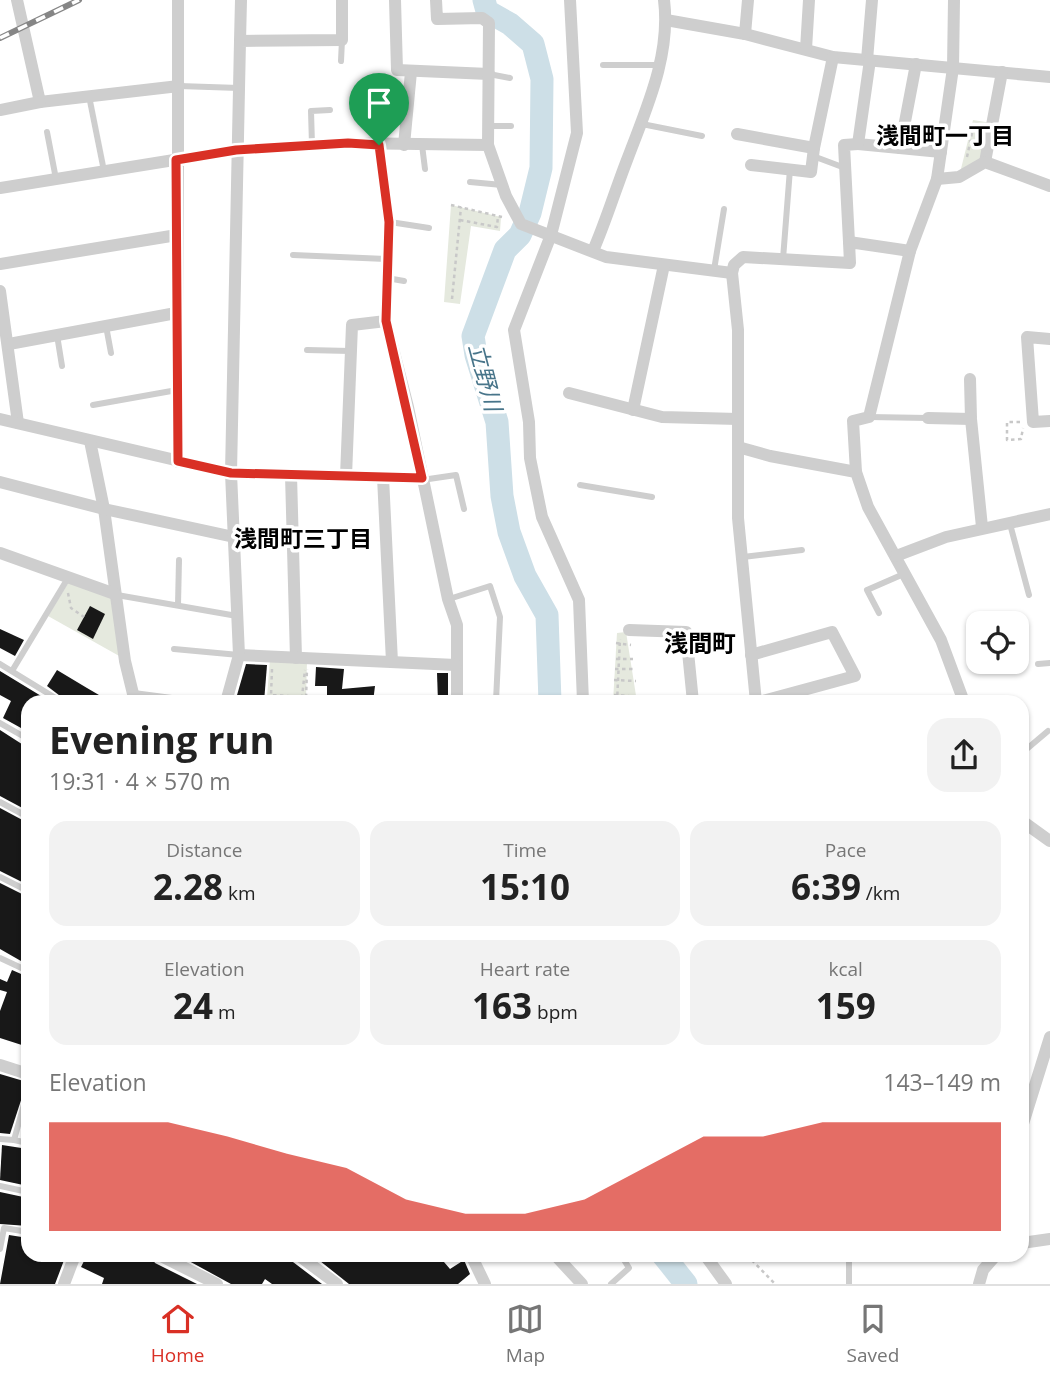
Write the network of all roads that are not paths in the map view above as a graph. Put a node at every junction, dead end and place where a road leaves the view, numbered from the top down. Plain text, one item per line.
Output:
1 (18, 0) edge
2 (178, 0) edge
3 (241, 0) edge
4 (342, 0) edge
5 (395, 0) edge
6 (436, 0) edge
7 (570, 0) edge
8 (664, 0) edge
9 (748, 0) edge
10 (809, 0) edge
11 (872, 0) edge
12 (954, 0) edge
13 (666, 20) junction
14 (745, 34) junction
15 (342, 40) junction
16 (240, 41) junction
17 (806, 48) junction
18 (833, 57) junction
19 (868, 60) junction
20 (341, 61) dead end
21 (916, 64) junction
22 (603, 65) dead end
23 (660, 65) junction
24 (953, 68) junction
25 (411, 72) junction
26 (1002, 72) junction
27 (489, 74) junction
28 (1050, 77) edge
29 (510, 78) dead end
30 (179, 86) junction
31 (239, 88) junction
32 (89, 96) junction
33 (40, 102) junction
34 (380, 104) dead end
35 (0, 110) edge
36 (330, 110) dead end
37 (642, 124) junction
38 (489, 126) junction
39 (511, 126) dead end
40 (47, 132) dead end
41 (737, 134) dead end
42 (702, 136) dead end
43 (858, 144) junction
44 (312, 145) junction
45 (379, 145) junction
46 (404, 145) junction
47 (422, 145) junction
48 (488, 145) junction
49 (900, 148) junction
50 (236, 150) junction
51 (813, 152) junction
52 (941, 152) junction
53 (176, 160) junction
54 (985, 162) junction
55 (751, 165) dead end
56 (845, 167) junction
57 (425, 169) dead end
58 (790, 169) junction
59 (104, 171) junction
60 (56, 179) junction
61 (937, 179) junction
62 (470, 182) dead end
63 (502, 185) junction
64 (1050, 186) edge
65 (0, 188) edge
66 (724, 209) dead end
67 (389, 222) junction
68 (429, 228) dead end
69 (545, 233) junction
70 (177, 235) junction
71 (849, 242) junction
72 (593, 251) junction
73 (910, 251) junction
74 (293, 255) dead end
75 (386, 259) junction
76 (783, 260) junction
77 (0, 264) edge
78 (664, 265) junction
79 (714, 272) junction
80 (732, 273) junction
81 (387, 278) junction
82 (404, 281) dead end
83 (0, 291) edge
84 (176, 313) junction
85 (386, 321) junction
86 (106, 326) junction
87 (57, 335) junction
88 (1050, 339) edge
89 (9, 344) junction
90 (307, 350) dead end
91 (351, 351) junction
92 (111, 353) dead end
93 (62, 366) dead end
94 (970, 379) dead end
95 (177, 390) junction
96 (569, 393) dead end
97 (93, 405) dead end
98 (633, 410) junction
99 (869, 417) junction
100 (928, 418) joint
101 (0, 419) edge
102 (738, 419) junction
103 (971, 419) junction
104 (1050, 421) edge
105 (18, 423) junction
106 (90, 441) junction
107 (738, 447) junction
108 (178, 461) junction
109 (856, 472) junction
110 (231, 473) junction
111 (291, 475) junction
112 (346, 476) junction
113 (383, 477) junction
114 (422, 479) junction
115 (0, 482) edge
116 (580, 485) dead end
117 (652, 497) dead end
118 (104, 509) junction
119 (464, 509) dead end
120 (1050, 514) edge
121 (1009, 522) junction
122 (982, 527) junction
123 (234, 537) junction
124 (802, 550) dead end
125 (0, 553) edge
126 (896, 556) junction
127 (741, 558) junction
128 (178, 560) dead end
129 (906, 573) junction
130 (69, 576) junction
131 (115, 594) junction
132 (1029, 595) dead end
133 (448, 599) junction
134 (178, 605) junction
135 (879, 613) dead end
136 (237, 616) junction
137 (625, 631) road end
138 (174, 649) dead end
139 (239, 655) junction
140 (751, 655) junction
141 (392, 662) junction
142 (1050, 663) edge
143 (0, 664) edge
144 (304, 664) junction
145 (1038, 664) dead end
146 (456, 665) junction
147 (12, 671) junction
148 (51, 695) edge
149 (134, 695) edge
150 (228, 695) edge
151 (457, 695) edge
152 (496, 695) edge
153 (583, 695) edge
154 (692, 695) edge
155 (756, 695) edge
156 (783, 695) edge
157 (961, 695) edge
158 (0, 723) edge
159 (1048, 731) edge
160 (21, 735) edge
161 (1029, 747) edge
162 (0, 802) edge
163 (21, 813) edge
164 (1029, 826) edge
165 (1050, 841) edge
166 (0, 877) edge
167 (21, 888) edge
168 (0, 958) edge
169 (21, 968) edge
170 (1050, 1037) edge
171 (0, 1065) edge
172 (21, 1072) edge
173 (1029, 1104) edge
174 (21, 1113) edge
175 (0, 1139) edge
176 (13, 1140) junction
177 (21, 1142) edge
178 (0, 1186) edge
179 (21, 1190) edge
180 (21, 1231) edge
181 (1050, 1240) edge
182 (1029, 1242) edge
183 (0, 1249) edge
184 (72, 1262) edge
185 (173, 1262) edge
186 (307, 1262) edge
187 (474, 1262) edge
188 (562, 1262) edge
189 (625, 1262) edge
190 (710, 1262) edge
191 (849, 1262) edge
192 (985, 1262) edge
193 (990, 1262) edge
194 (983, 1270) junction
195 (64, 1284) edge
196 (217, 1284) edge
197 (337, 1284) edge
198 (485, 1284) edge
199 (582, 1284) edge
200 (611, 1284) edge
201 (726, 1284) edge
202 (849, 1284) edge
203 (979, 1284) edge

1 - 33 street
2 - 30 street
3 - 16 street
4 - 15 street
5 - 25 street
6 - 27 street
7 - 69 street
8 - 13 street
9 - 14 street
10 - 17 street
11 - 19 street
12 - 24 street
13 - 14 street
13 - 23 street
14 - 17 street
15 - 16 street
15 - 20 lane
16 - 31 street
17 - 18 street
18 - 19 street
18 - 51 street
19 - 21 street
19 - 43 street
21 - 24 street
21 - 49 street
22 - 23 lane
23 - 37 street
24 - 26 street
24 - 52 street
25 - 27 street
25 - 46 street
26 - 28 street
26 - 54 street
27 - 29 lane
27 - 38 street
30 - 31 lane
30 - 32 street
30 - 53 street
31 - 50 street
32 - 33 street
32 - 59 lane
33 - 35 street
34 - 45 lane
36 - 44 lane
37 - 42 lane
37 - 72 street
38 - 39 lane
38 - 48 street
40 - 60 lane
41 - 51 street
43 - 49 street
43 - 56 street
44 - 45 street
44 - 50 street
45 - 46 street
45 - 67 street
46 - 47 street
47 - 48 street
47 - 57 lane
48 - 63 street
49 - 52 street
50 - 53 street
50 - 110 street
51 - 56 lane
51 - 58 street
52 - 61 street
53 - 59 street
53 - 70 street
54 - 61 street
54 - 64 street
55 - 58 street
56 - 71 street
58 - 76 lane
59 - 60 street
60 - 65 street
61 - 73 street
62 - 63 lane
63 - 69 street
66 - 79 lane
67 - 68 lane
67 - 75 street
69 - 72 street
69 - 153 street
70 - 77 street
70 - 84 street
71 - 73 street
71 - 76 street
72 - 78 street
73 - 99 street
74 - 75 lane
75 - 81 street
76 - 80 street
78 - 79 street
78 - 98 street
79 - 80 street
80 - 102 street
81 - 82 lane
81 - 85 street
83 - 89 street
84 - 86 street
84 - 95 street
85 - 91 street
85 - 114 street
86 - 87 street
86 - 92 lane
87 - 89 street
87 - 93 lane
88 - 104 street
89 - 105 street
90 - 91 lane
91 - 112 street
94 - 103 street
95 - 97 lane
95 - 108 street
96 - 98 street
98 - 102 street
99 - 100 lane
99 - 109 street
100 - 103 street
101 - 105 street
102 - 107 street
103 - 122 street
105 - 106 street
106 - 108 street
106 - 118 street
107 - 109 street
107 - 127 street
108 - 110 street
109 - 126 street
110 - 111 street
110 - 123 street
111 - 112 street
111 - 144 street
112 - 113 street
113 - 114 street
113 - 141 street
114 - 119 lane
114 - 133 street
115 - 118 street
116 - 117 lane
118 - 123 street
118 - 131 street
120 - 121 street
121 - 122 street
121 - 132 lane
122 - 126 street
123 - 136 street
124 - 127 lane
125 - 130 street
126 - 129 street
127 - 140 street
128 - 134 lane
129 - 135 lane
129 - 157 street
130 - 131 street
130 - 147 lane
131 - 134 lane
131 - 149 street
133 - 146 street
133 - 152 lane
134 - 136 lane
136 - 139 street
137 - 154 street
138 - 139 lane
139 - 144 street
139 - 150 street
140 - 155 street
140 - 156 street
141 - 144 street
141 - 146 street
142 - 145 lane
143 - 147 lane
146 - 151 street
147 - 148 lane
158 - 160 lane
159 - 161 lane
162 - 163 lane
164 - 165 street
166 - 167 lane
168 - 169 lane
170 - 173 street
171 - 172 street
174 - 176 lane
175 - 176 lane
176 - 177 lane
178 - 179 lane
180 - 183 lane
181 - 182 street
184 - 195 street
185 - 196 street
186 - 197 street
187 - 198 street
188 - 199 street
189 - 200 lane
190 - 201 street
191 - 202 lane
192 - 194 street
193 - 194 street
194 - 203 street

